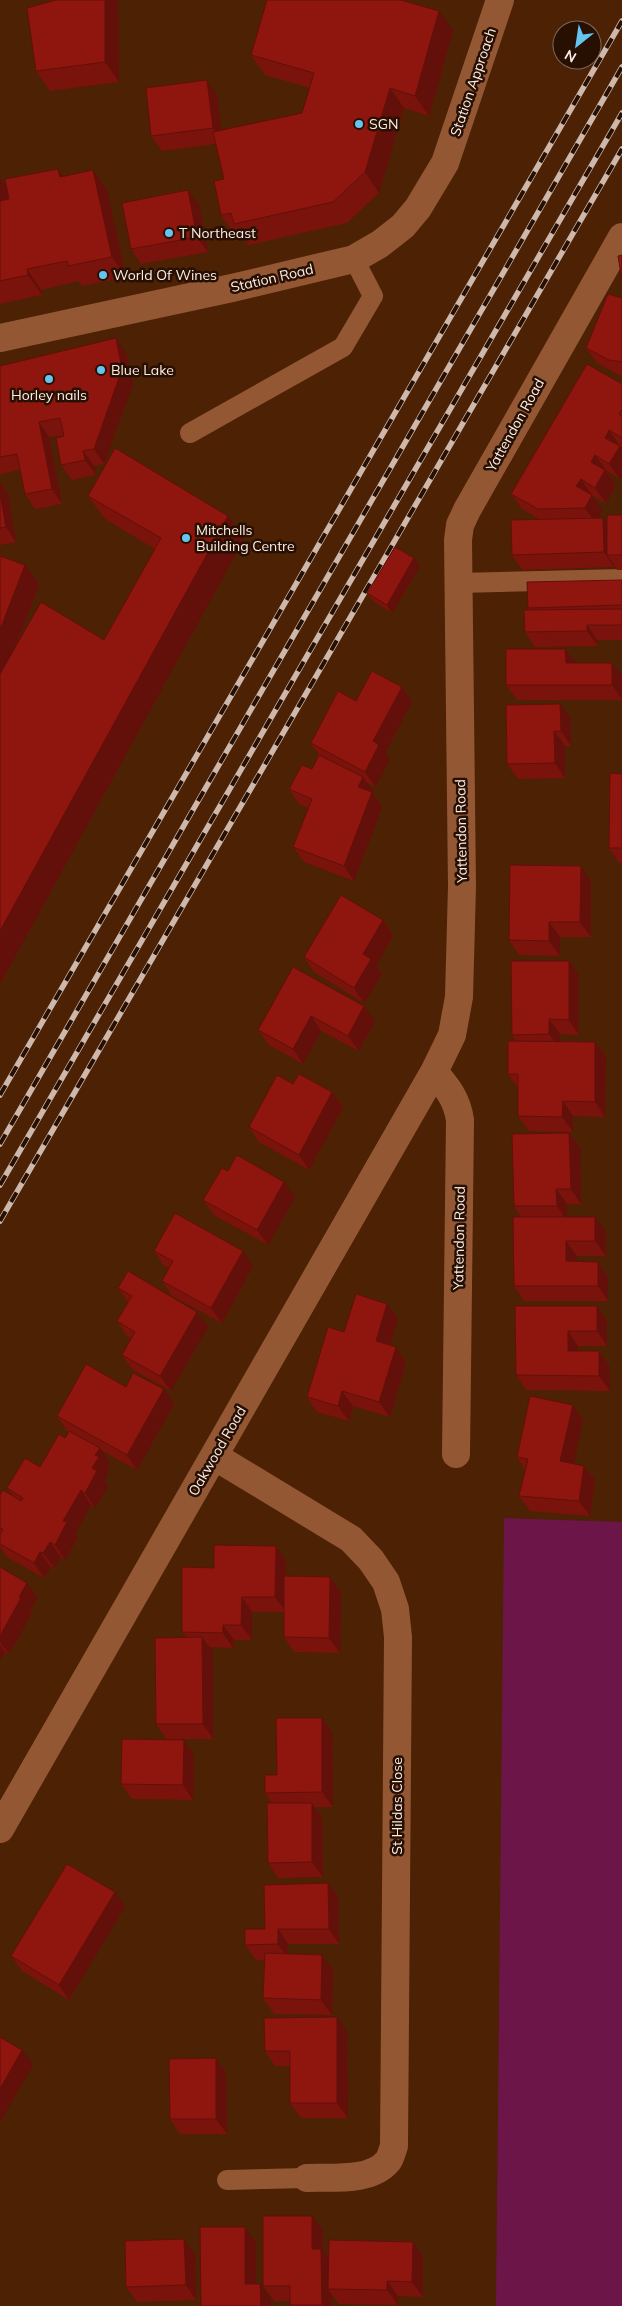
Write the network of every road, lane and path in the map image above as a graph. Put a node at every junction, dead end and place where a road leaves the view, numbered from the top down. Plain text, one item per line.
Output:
1 (500, 0) edge
2 (445, 163) joint
3 (622, 237) edge
4 (354, 259) junction
5 (0, 338) edge
6 (190, 433) dead end
7 (622, 579) edge
8 (458, 583) junction
9 (434, 1072) junction
10 (456, 1454) dead end
11 (214, 1456) junction
12 (0, 1829) edge
13 (307, 2178) joint
14 (227, 2180) dead end

1 - 2 street, Station Approach
2 - 4 street, Station Road
3 - 8 street, Yattendon Road
4 - 5 street, Station Road
4 - 6 lane
7 - 8 lane
8 - 9 street, Yattendon Road
9 - 10 street, Yattendon Road
9 - 11 street, Oakwood Road
11 - 12 street, Oakwood Road
11 - 13 street, St Hildas Close
13 - 14 lane

